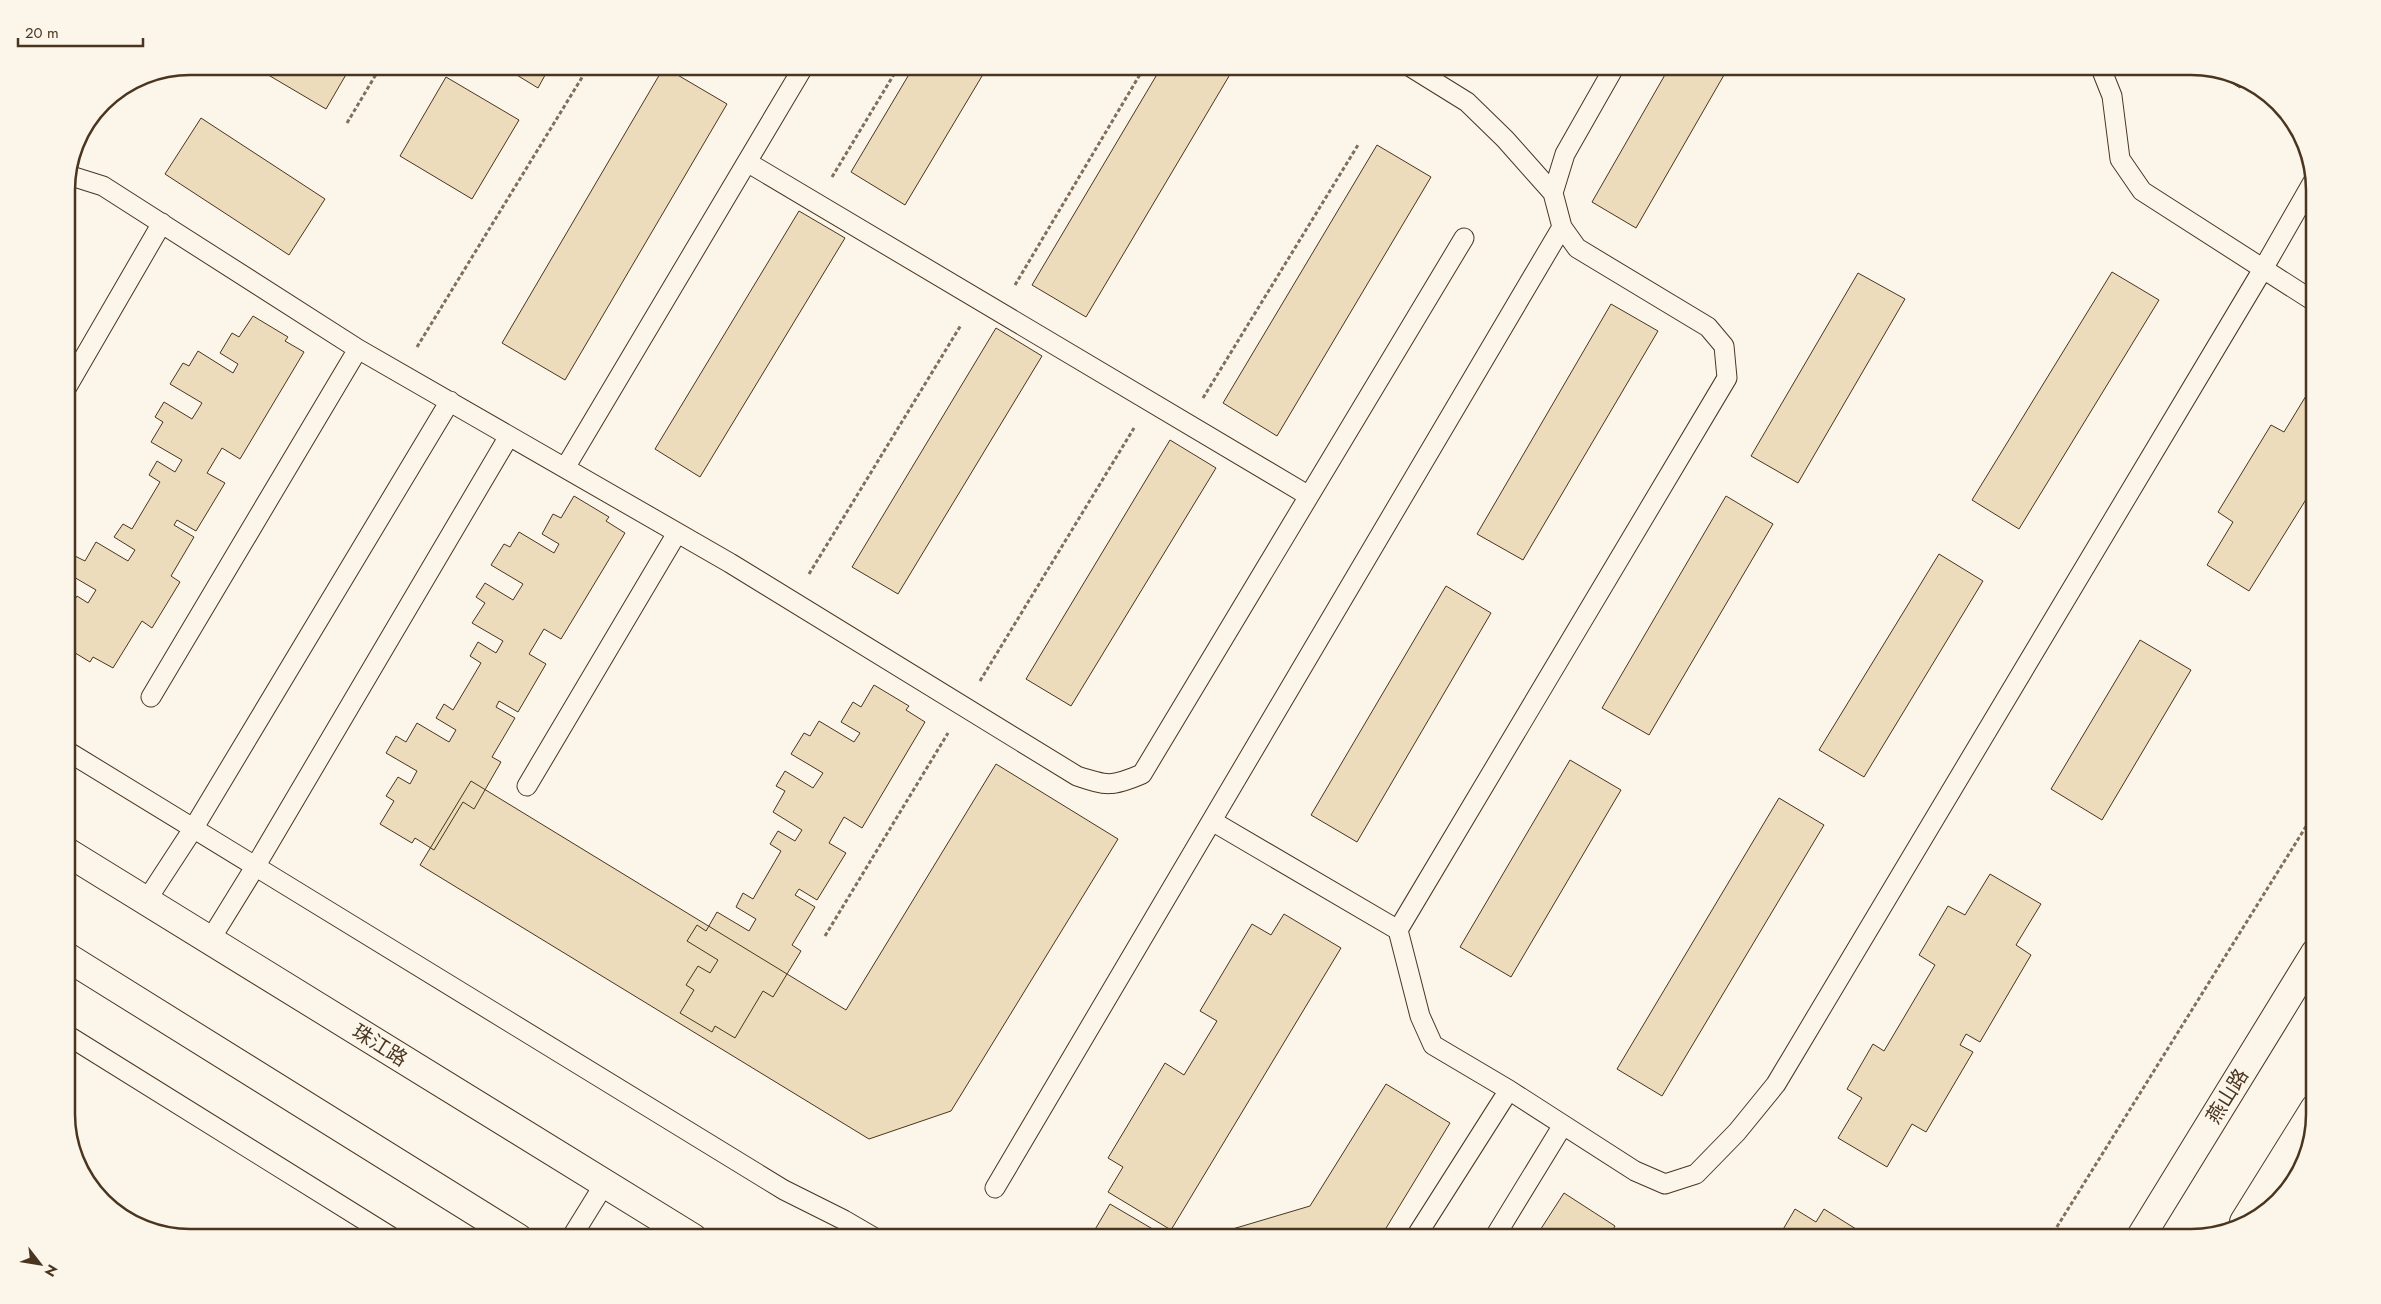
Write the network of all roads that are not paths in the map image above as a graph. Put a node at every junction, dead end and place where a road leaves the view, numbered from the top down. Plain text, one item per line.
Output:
1 (799, 75) edge
2 (1424, 75) edge
3 (1610, 75) edge
4 (2104, 75) edge
5 (747, 162) junction
6 (76, 178) edge
7 (1553, 193) junction
8 (2306, 194) edge
9 (162, 223) junction
10 (1562, 226) junction
11 (1464, 238) dead end
12 (2263, 269) junction
13 (2306, 297) edge
14 (358, 350) junction
15 (75, 373) edge
16 (450, 401) junction
17 (509, 436) junction
18 (565, 468) junction
19 (1309, 496) junction
20 (677, 533) junction
21 (150, 697) dead end
22 (75, 757) edge
23 (527, 786) dead end
24 (1212, 821) junction
25 (193, 829) junction
26 (75, 858) edge
27 (256, 867) junction
28 (146, 901) junction
29 (1398, 930) junction
30 (210, 940) junction
31 (75, 963) edge
32 (2306, 968) edge
33 (75, 1041) edge
34 (1509, 1090) junction
35 (2305, 1123) edge
36 (1563, 1125) junction
37 (604, 1183) junction
38 (995, 1188) dead end
39 (2250, 1213) edge
40 (379, 1229) edge
41 (504, 1229) edge
42 (576, 1229) edge
43 (678, 1229) edge
44 (860, 1229) edge
45 (1421, 1229) edge
46 (1499, 1229) edge
47 (2146, 1229) edge

1 - 5 lane
2 - 7 lane
3 - 7 lane
4 - 12 lane
5 - 18 lane
5 - 19 lane
6 - 9 lane
7 - 10 lane
8 - 12 lane
9 - 14 lane
9 - 15 lane
10 - 24 lane
10 - 29 lane
11 - 19 lane
12 - 13 lane
12 - 36 lane
14 - 16 lane
14 - 21 lane
16 - 17 lane
16 - 25 lane
17 - 18 lane
17 - 27 lane
18 - 20 lane
19 - 20 lane
20 - 23 lane
22 - 25 lane
24 - 29 lane
24 - 38 lane
25 - 27 lane
25 - 28 lane
26 - 28 street, 珠江路
27 - 30 lane
27 - 44 lane
28 - 30 street, 珠江路
29 - 34 lane
30 - 37 street, 珠江路
31 - 41 street
32 - 47 street, 燕山路
33 - 40 lane
34 - 36 lane
34 - 45 lane
35 - 39 street
36 - 46 lane
37 - 42 lane
37 - 43 street, 珠江路

